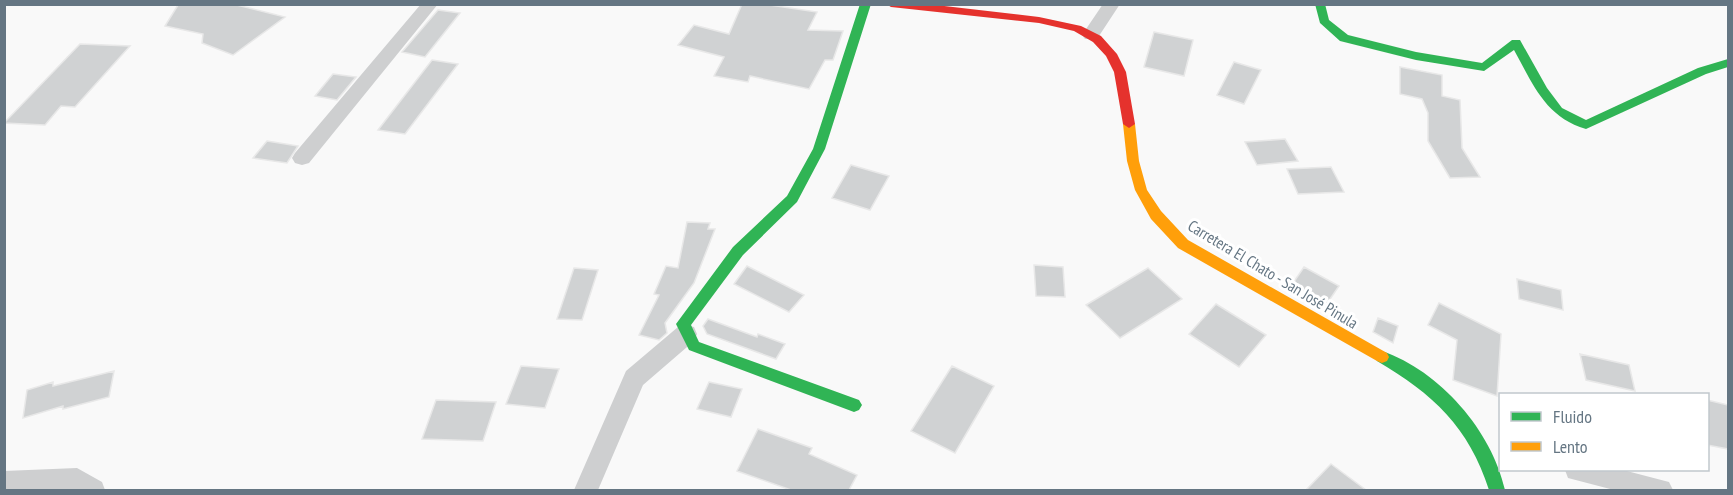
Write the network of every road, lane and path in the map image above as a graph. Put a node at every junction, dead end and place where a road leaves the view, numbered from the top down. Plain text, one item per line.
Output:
1 (430, 4) edge
2 (866, 4) edge
3 (891, 4) edge
4 (1112, 4) edge
5 (1320, 4) edge
6 (1090, 35) junction
7 (1728, 63) edge
8 (302, 158) dead end
9 (686, 334) junction
10 (854, 405) dead end
11 (1474, 438) junction
12 (1499, 447) edge
13 (1581, 471) edge
14 (4, 483) edge
15 (93, 490) edge
16 (586, 490) edge
17 (1497, 490) edge
18 (1660, 490) edge

1 - 8 street
2 - 9 street
3 - 6 street, Carretera El Chato - San José Pinula
4 - 6 street
5 - 7 street
6 - 11 street, Carretera El Chato - San José Pinula
9 - 10 street
9 - 16 street
11 - 12 street
11 - 17 street, Carretera El Chato - San José Pinula
13 - 18 street
14 - 15 street

